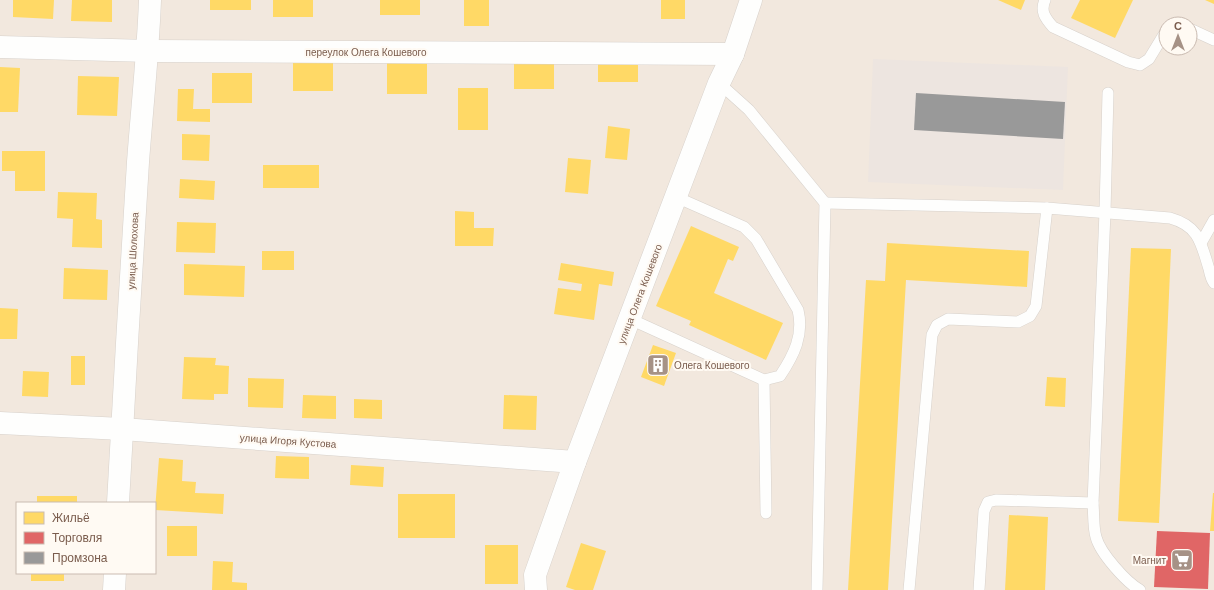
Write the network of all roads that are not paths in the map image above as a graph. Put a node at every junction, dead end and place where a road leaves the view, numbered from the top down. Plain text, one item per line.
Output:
1 (150, 0) edge
2 (751, 0) edge
3 (1045, 0) edge
4 (1198, 33) edge
5 (1214, 40) edge
6 (1158, 44) edge
7 (0, 47) edge
8 (149, 51) junction
9 (733, 54) junction
10 (719, 83) junction
11 (1108, 93) dead end
12 (676, 196) junction
13 (825, 203) junction
14 (1047, 208) junction
15 (1105, 212) junction
16 (1214, 220) edge
17 (1201, 243) junction
18 (1214, 283) edge
19 (630, 319) junction
20 (764, 380) junction
21 (0, 423) edge
22 (122, 429) junction
23 (575, 462) junction
24 (118, 502) edge
25 (1093, 503) junction
26 (766, 513) dead end
27 (115, 574) edge
28 (114, 590) edge
29 (536, 590) edge
30 (817, 590) edge
31 (909, 590) edge
32 (979, 590) edge
33 (1140, 590) edge

1 - 8 street, улица Шолохова
2 - 9 street, улица Олега Кошевого
3 - 6 lane
4 - 5 lane
7 - 8 street, переулок Олега Кошевого
8 - 9 street, переулок Олега Кошевого
8 - 22 street, улица Шолохова
9 - 10 street, улица Олега Кошевого
10 - 12 street, улица Олега Кошевого
10 - 13 lane
11 - 15 lane
12 - 19 street, улица Олега Кошевого
12 - 20 lane
13 - 14 lane
13 - 30 lane
14 - 15 lane
14 - 31 lane
15 - 17 lane
15 - 25 lane
16 - 17 lane
17 - 18 lane
19 - 20 lane
19 - 23 street, улица Олега Кошевого
20 - 26 lane
21 - 22 street, улица Игоря Кустова
22 - 23 street, улица Игоря Кустова
22 - 24 street, улица Шолохова
23 - 29 street, улица Олега Кошевого
25 - 32 lane
25 - 33 lane
27 - 28 street

